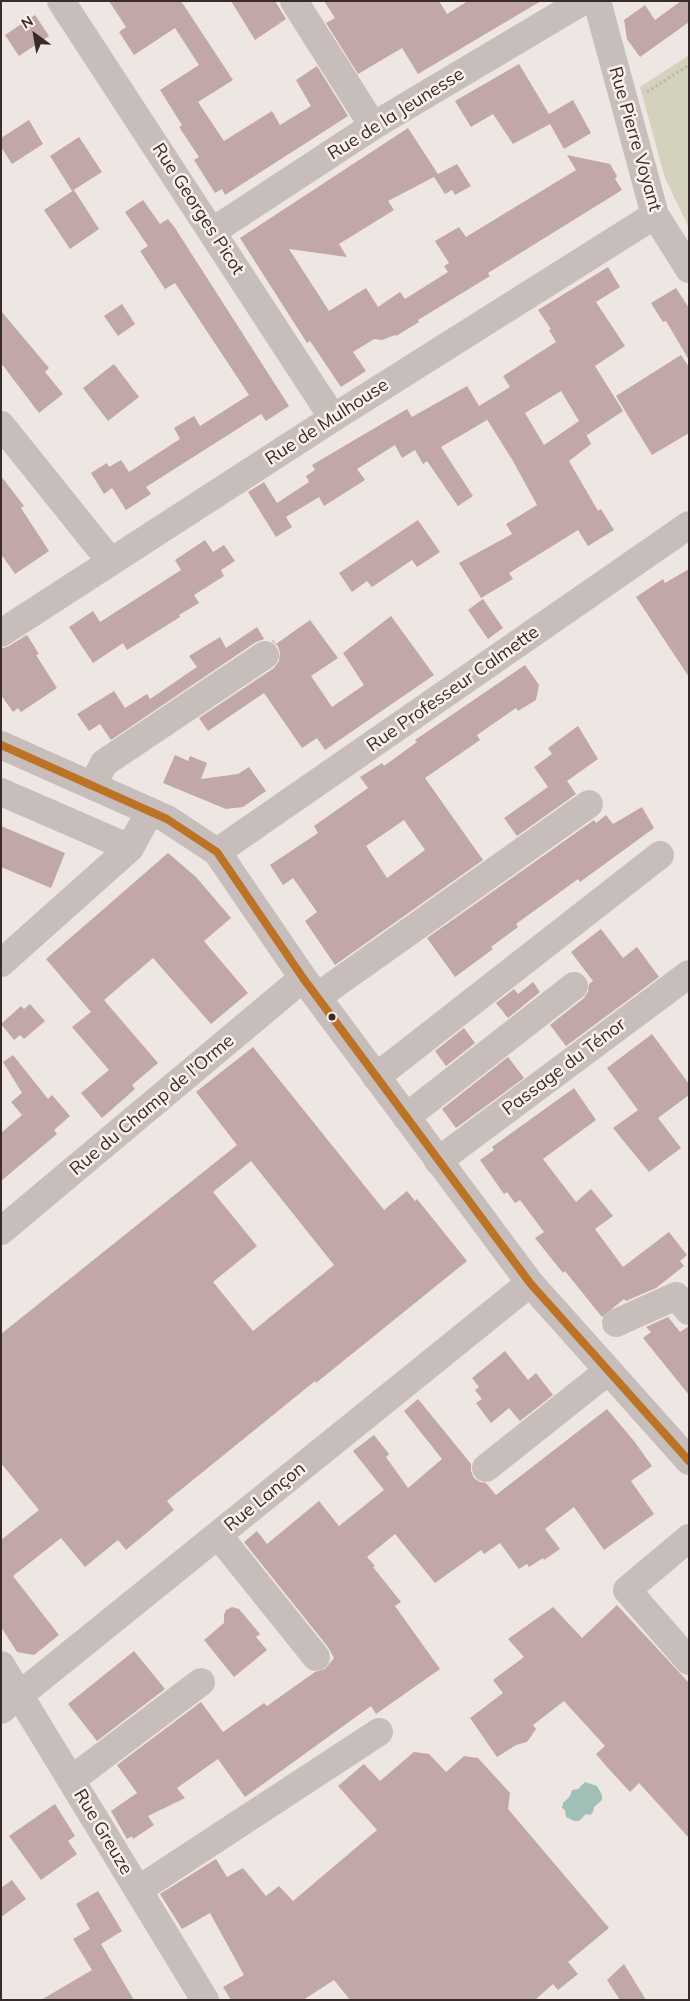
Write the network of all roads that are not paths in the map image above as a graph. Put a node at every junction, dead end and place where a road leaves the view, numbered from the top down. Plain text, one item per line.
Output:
1 (61, 1) edge
2 (294, 1) edge
3 (583, 1) edge
4 (597, 1) edge
5 (373, 126) junction
6 (655, 215) junction
7 (213, 231) junction
8 (689, 269) edge
9 (334, 418) junction
10 (1, 425) edge
11 (689, 525) edge
12 (111, 562) junction
13 (1, 634) edge
14 (265, 655) dead end
15 (1, 745) edge
16 (93, 785) junction
17 (1, 792) edge
18 (589, 804) dead end
19 (150, 811) junction
20 (130, 848) junction
21 (217, 852) junction
22 (660, 855) dead end
23 (1, 963) edge
24 (689, 974) edge
25 (574, 986) dead end
26 (310, 987) junction
27 (376, 1077) junction
28 (406, 1117) junction
29 (438, 1161) junction
30 (1, 1232) edge
31 (530, 1283) junction
32 (689, 1311) edge
33 (616, 1323) dead end
34 (608, 1371) junction
35 (688, 1458) edge
36 (486, 1468) dead end
37 (218, 1535) junction
38 (689, 1538) edge
39 (316, 1657) dead end
40 (689, 1661) edge
41 (1, 1664) edge
42 (201, 1682) dead end
43 (10, 1702) edge
44 (379, 1732) dead end
45 (71, 1780) junction
46 (138, 1890) junction
47 (205, 2000) edge

1 - 7 street, Rue Georges Picot
2 - 5 street
3 - 5 street, Rue de la Jeunesse
4 - 6 street, Rue Pierre Voyant
5 - 7 street, Rue de la Jeunesse
6 - 8 street, Rue Pierre Voyant
6 - 9 street, Rue de Mulhouse
7 - 9 street, Rue Georges Picot
9 - 12 street, Rue de Mulhouse
10 - 12 street
11 - 21 street, Rue Professeur Calmette
12 - 13 street, Rue de Mulhouse
14 - 16 street
15 - 16 street
16 - 19 street
17 - 20 street
18 - 26 street, Rue du Champ de l'Orme
19 - 20 street
19 - 21 street
20 - 23 street
21 - 26 street
22 - 27 street
24 - 29 street, Passage du Ténor
25 - 28 street
26 - 27 street
26 - 30 street, Rue du Champ de l'Orme
27 - 28 street
28 - 29 street
29 - 31 street
31 - 34 street
31 - 37 street, Rue Lançon
32 - 33 street
34 - 35 street
34 - 36 street
37 - 39 street
37 - 43 street, Rue Lançon
38 - 40 street
41 - 43 street, Rue Greuze
42 - 45 street
43 - 45 street, Rue Greuze
44 - 46 street
45 - 46 street, Rue Greuze
46 - 47 street, Rue Greuze

